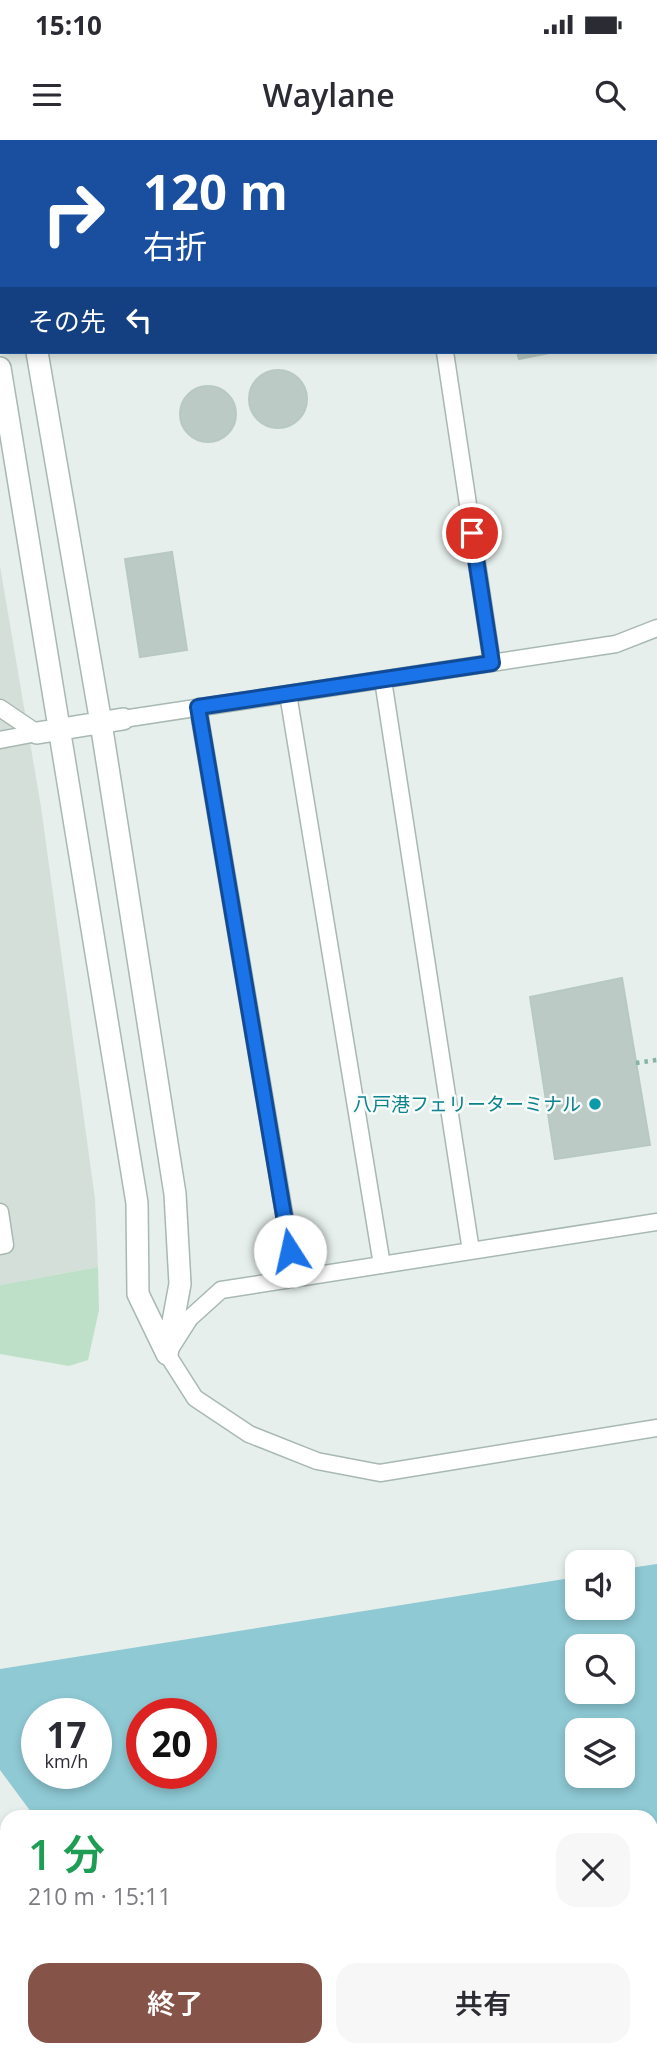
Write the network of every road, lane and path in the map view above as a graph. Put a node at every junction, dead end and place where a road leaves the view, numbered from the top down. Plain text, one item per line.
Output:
1 (37, 354) edge
2 (445, 354) edge
3 (0, 368) edge
4 (657, 628) edge
5 (492, 663) junction
6 (383, 680) junction
7 (288, 694) junction
8 (198, 707) junction
9 (0, 708) edge
10 (123, 719) joint
11 (101, 723) junction
12 (60, 729) junction
13 (37, 733) junction
14 (0, 740) edge
15 (657, 1060) edge
16 (636, 1063) dead end
17 (0, 1212) edge
18 (657, 1222) edge
19 (0, 1246) edge
20 (471, 1251) junction
21 (382, 1265) junction
22 (295, 1278) junction
23 (167, 1354) junction
24 (657, 1428) edge

1 - 11 street
2 - 5 lane
3 - 12 street
4 - 5 lane
5 - 6 lane
6 - 7 lane
6 - 20 lane
7 - 8 lane
7 - 21 lane
8 - 10 lane
8 - 22 lane
9 - 13 lane
10 - 11 street
11 - 12 street
11 - 23 street
12 - 13 street
12 - 23 street
13 - 14 lane
15 - 16 path
17 - 19 lane
18 - 20 lane
20 - 21 lane
21 - 22 lane
22 - 23 lane
23 - 24 lane

